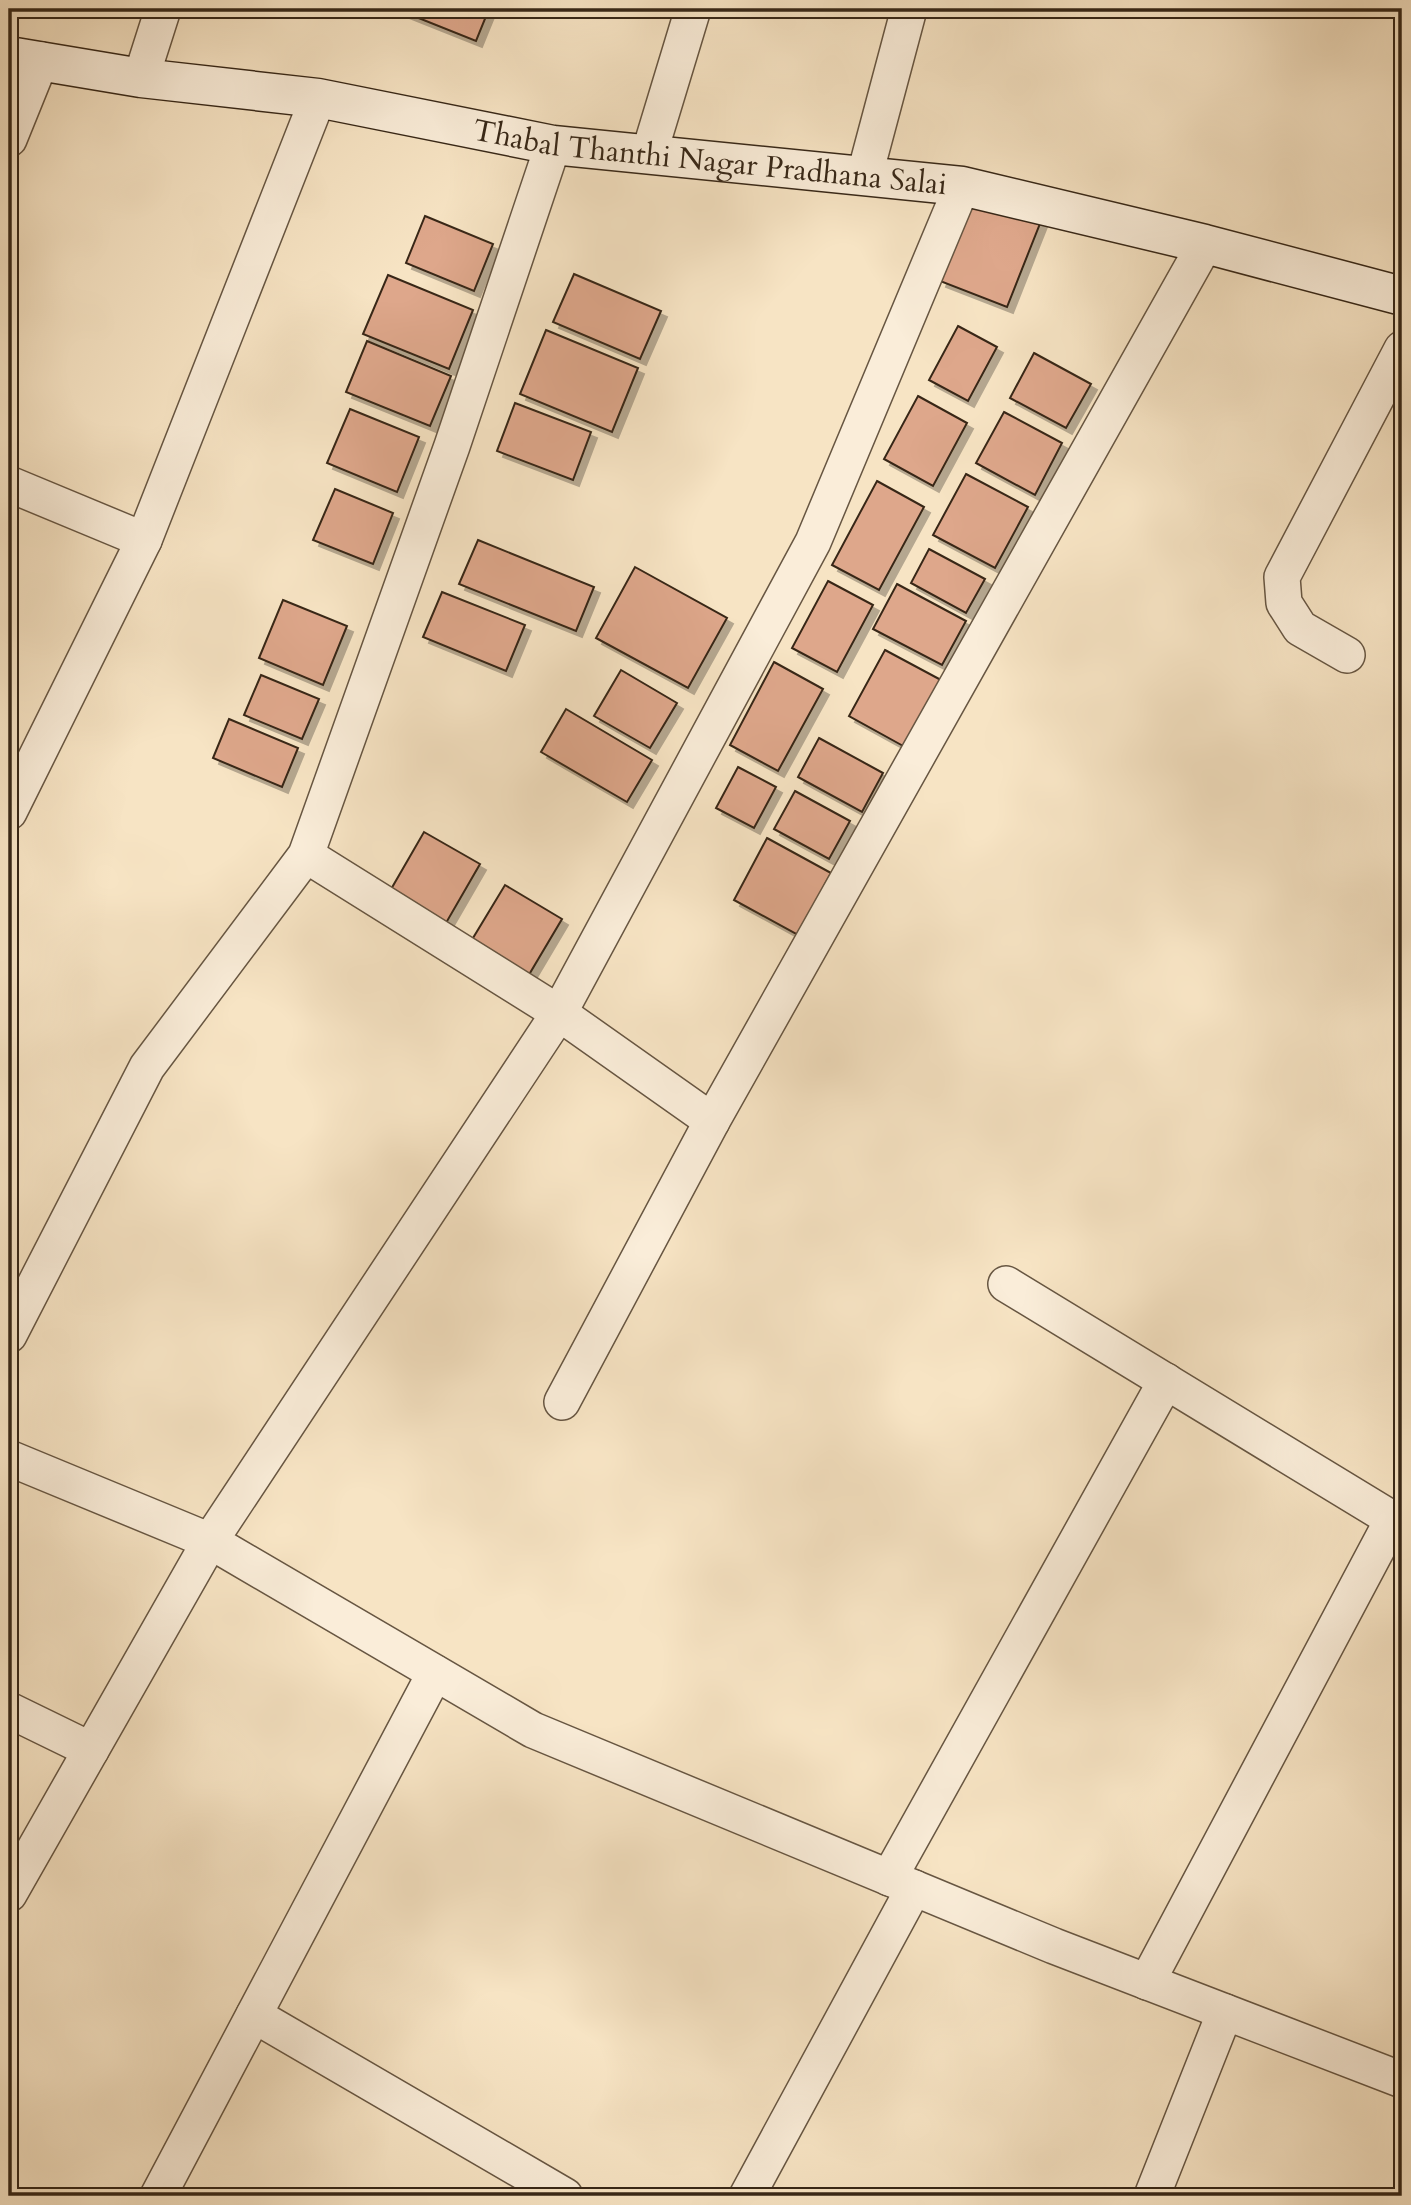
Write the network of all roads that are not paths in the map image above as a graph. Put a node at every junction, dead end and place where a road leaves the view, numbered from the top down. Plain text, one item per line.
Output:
1 (163, 9) edge
2 (693, 9) edge
3 (909, 9) edge
4 (25, 58) edge
5 (141, 78) junction
6 (318, 98) junction
7 (9, 139) edge
8 (553, 145) junction
9 (649, 154) junction
10 (864, 174) junction
11 (962, 186) junction
12 (1205, 244) junction
13 (1402, 296) edge
14 (1402, 349) edge
15 (9, 484) edge
16 (144, 540) junction
17 (1348, 655) dead end
18 (9, 812) edge
19 (306, 855) junction
20 (559, 1013) junction
21 (712, 1121) junction
22 (1006, 1284) dead end
23 (9, 1335) edge
24 (1166, 1381) junction
25 (562, 1402) dead end
26 (9, 1458) edge
27 (1398, 1522) edge
28 (210, 1541) junction
29 (435, 1673) junction
30 (9, 1710) edge
31 (91, 1750) junction
32 (902, 1883) junction
33 (9, 1894) edge
34 (1147, 1982) junction
35 (1225, 2012) junction
36 (254, 2015) junction
37 (1402, 2080) edge
38 (158, 2196) edge
39 (565, 2196) edge
40 (747, 2196) edge
41 (1152, 2196) edge

1 - 5 street
2 - 9 street
3 - 10 street
4 - 5 main road, Thabal Thanthi Nagar Pradhana Salai
4 - 7 street
5 - 6 main road, Thabal Thanthi Nagar Pradhana Salai
6 - 8 main road, Thabal Thanthi Nagar Pradhana Salai
6 - 16 street
8 - 9 main road, Thabal Thanthi Nagar Pradhana Salai
8 - 19 street
9 - 10 main road, Thabal Thanthi Nagar Pradhana Salai
10 - 11 main road, Thabal Thanthi Nagar Pradhana Salai
11 - 12 main road, Thabal Thanthi Nagar Pradhana Salai
11 - 20 street
12 - 13 main road, Thabal Thanthi Nagar Pradhana Salai
12 - 21 street
14 - 17 street
15 - 16 street
16 - 18 street
19 - 20 street
19 - 23 street
20 - 21 street
20 - 28 street
21 - 25 street
22 - 24 street
24 - 27 street
24 - 32 street
26 - 28 street
27 - 34 street
28 - 29 street
28 - 31 street
29 - 32 street
29 - 36 street
30 - 31 street
31 - 33 street
32 - 34 street
32 - 40 street
34 - 35 street
35 - 37 street
35 - 41 street
36 - 38 street
36 - 39 street

